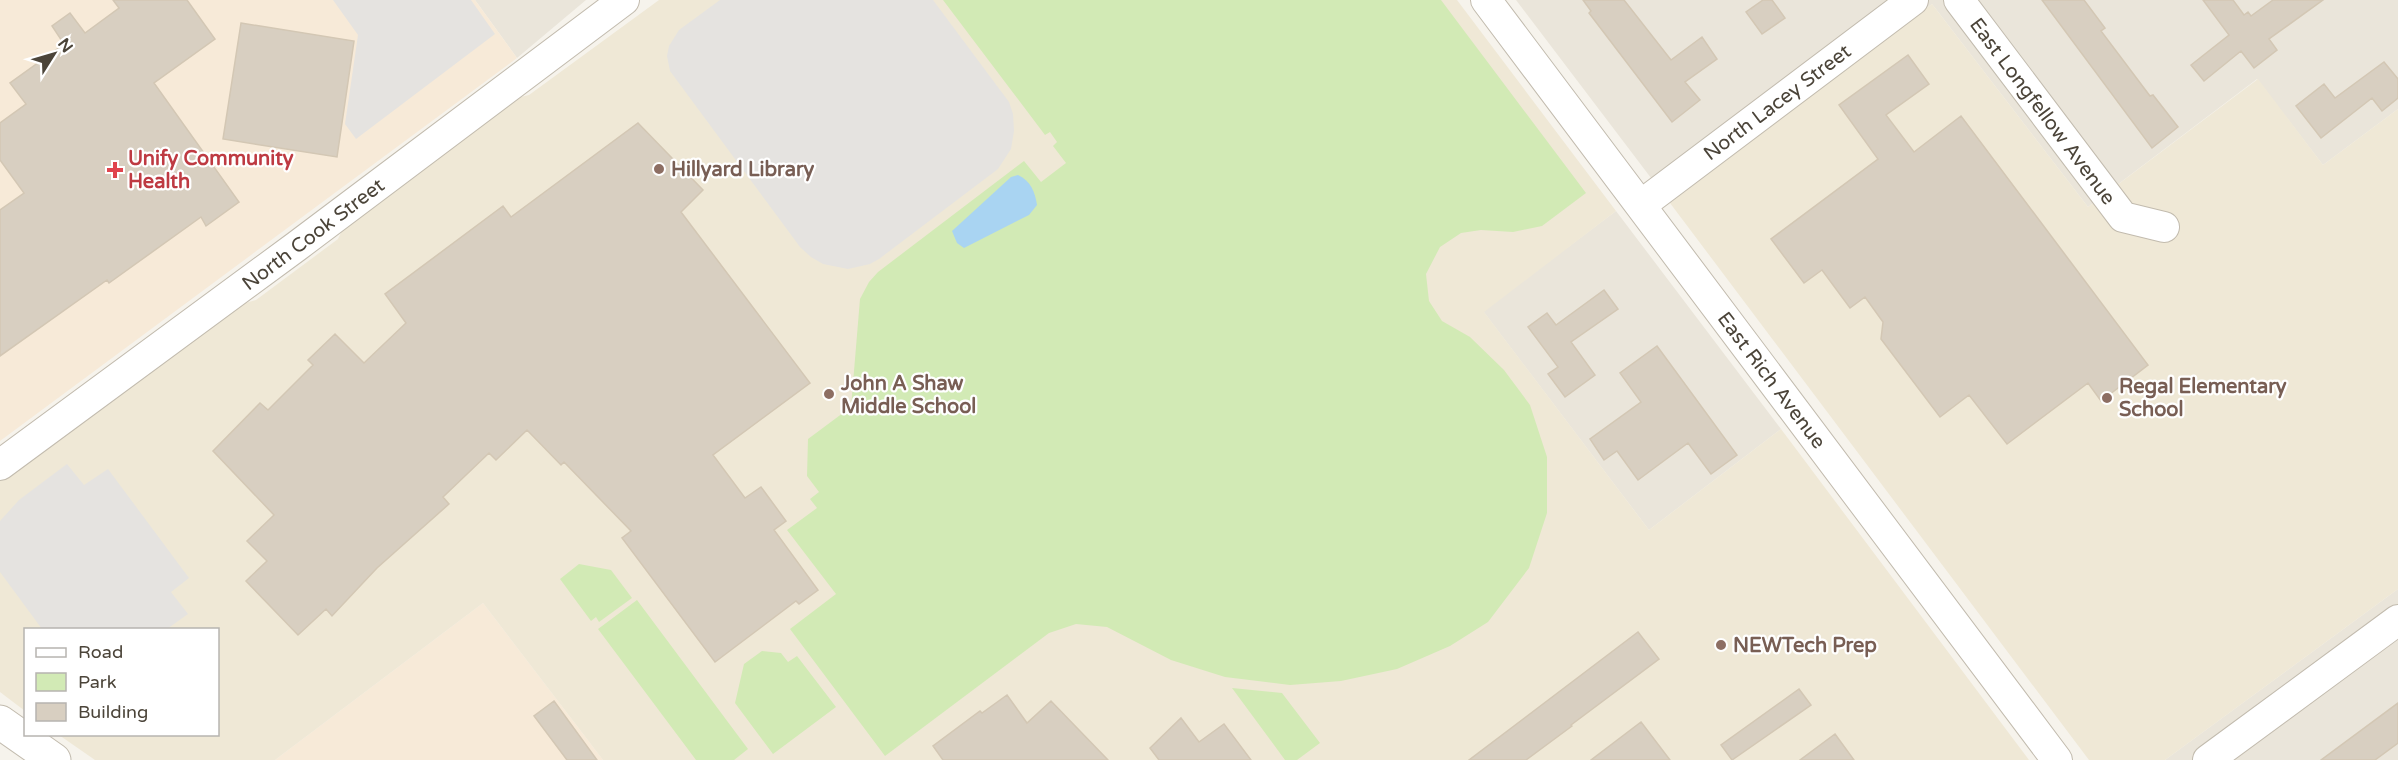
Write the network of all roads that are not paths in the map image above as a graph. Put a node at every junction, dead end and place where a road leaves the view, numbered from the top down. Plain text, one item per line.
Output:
1 (624, 0) edge
2 (1486, 0) edge
3 (1913, 0) edge
4 (1959, 0) edge
5 (1641, 205) junction
6 (2164, 226) dead end
7 (0, 465) edge
8 (2398, 620) edge
9 (0, 722) edge
10 (54, 760) edge
11 (2057, 760) edge
12 (2208, 760) edge

1 - 7 street, North Cook Street
2 - 5 street, East Rich Avenue
3 - 5 street, North Lacey Street
4 - 6 street, East Longfellow Avenue
5 - 11 street, East Rich Avenue
8 - 12 street
9 - 10 street

